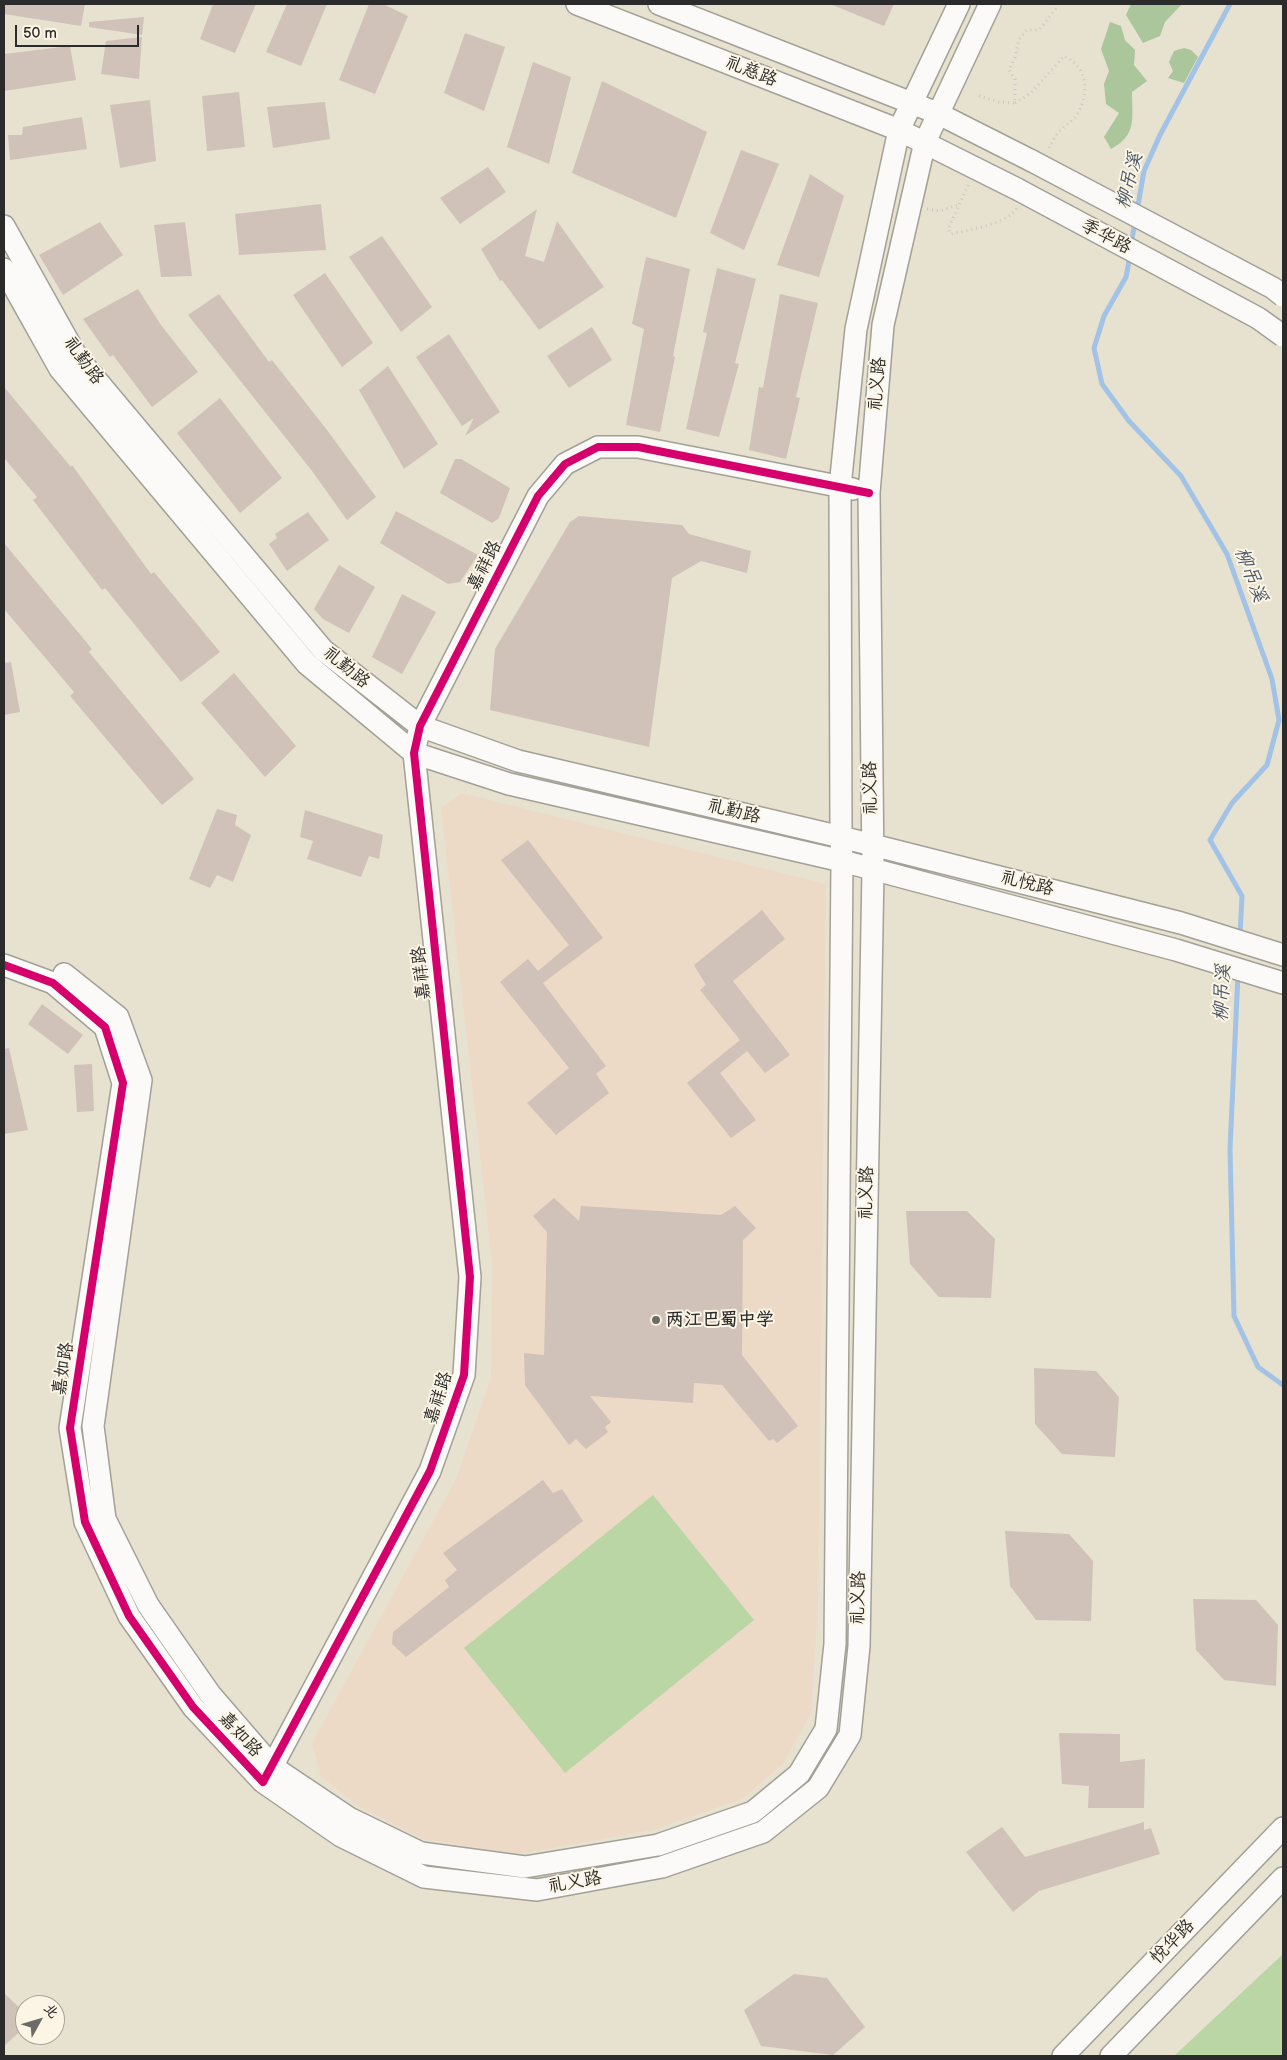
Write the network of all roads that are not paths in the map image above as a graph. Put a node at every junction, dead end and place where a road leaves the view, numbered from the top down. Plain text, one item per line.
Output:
1 (577, 4) edge
2 (659, 4) edge
3 (959, 4) edge
4 (990, 4) edge
5 (912, 102) junction
6 (937, 113) junction
7 (899, 130) junction
8 (925, 142) junction
9 (4, 226) edge
10 (4, 269) edge
11 (1283, 296) edge
12 (1283, 336) edge
13 (840, 486) junction
14 (869, 492) junction
15 (420, 726) junction
16 (414, 753) junction
17 (841, 837) junction
18 (872, 845) junction
19 (842, 861) junction
20 (873, 870) junction
21 (4, 950) edge
22 (1283, 955) edge
23 (4, 965) edge
24 (1283, 983) edge
25 (268, 1774) junction
26 (1283, 1828) edge
27 (1283, 1878) edge
28 (1063, 2056) edge
29 (1111, 2056) edge

1 - 7 main road, 礼慈路
2 - 5 main road, 礼慈路
3 - 5 main road, 礼义路
4 - 6 main road, 礼义路
5 - 6 main road, 礼慈路
5 - 7 main road, 礼义路
6 - 8 main road, 礼义路
6 - 11 main road, 季华路, bridge
7 - 8 main road, 礼慈路
7 - 13 main road, 礼义路
8 - 12 main road, 季华路, bridge
8 - 14 main road, 礼义路
9 - 15 main road, 礼勤路
10 - 16 main road, 礼勤路
13 - 14 main road, 嘉祥路
13 - 15 main road, 嘉祥路
13 - 17 main road, 礼义路
14 - 18 main road, 礼义路
15 - 16 main road, 嘉祥路
15 - 17 main road, 礼勤路
16 - 19 main road, 礼勤路
16 - 25 main road, 嘉祥路
17 - 18 main road, 礼勤路
17 - 19 main road, 礼义路
18 - 20 main road, 礼义路
18 - 22 main road, 礼悦路
19 - 20 main road, 礼勤路
19 - 25 main road, 礼义路
20 - 24 main road, 礼悦路
20 - 25 main road, 礼义路
21 - 25 main road, 嘉如路
23 - 25 main road, 嘉如路
26 - 28 main road, 悦华路
27 - 29 main road, 悦华路

